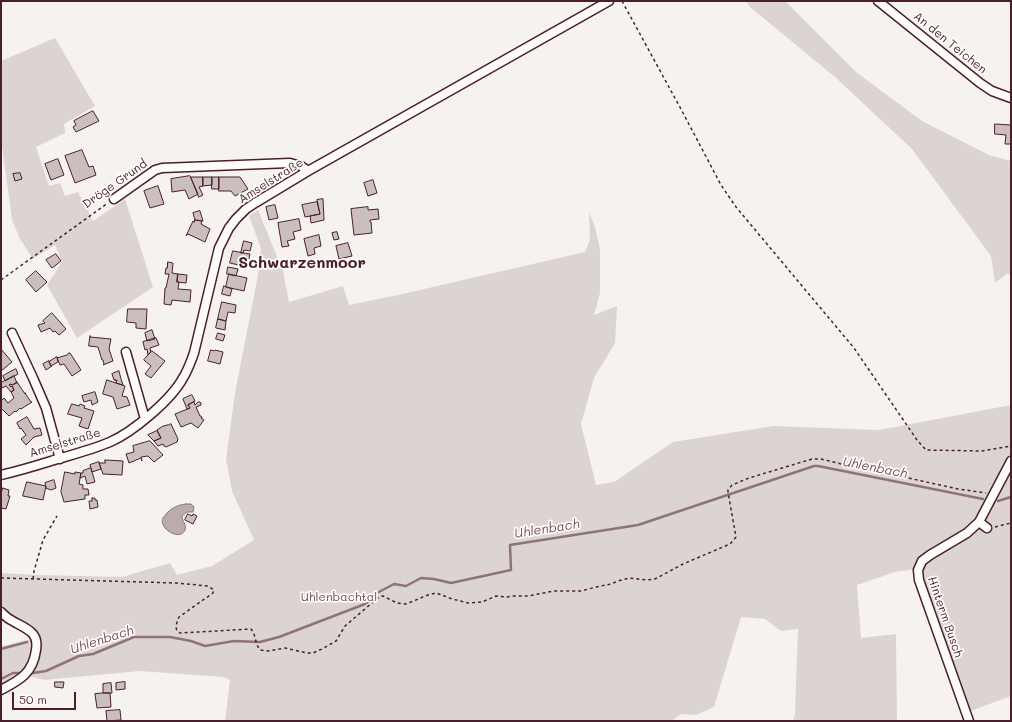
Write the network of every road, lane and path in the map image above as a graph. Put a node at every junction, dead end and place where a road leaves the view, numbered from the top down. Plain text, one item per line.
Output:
1 (610, 1) edge
2 (622, 1) edge
3 (878, 1) edge
4 (1011, 98) edge
5 (308, 171) junction
6 (114, 199) joint
7 (1, 280) edge
8 (12, 333) dead end
9 (126, 352) dead end
10 (145, 419) junction
11 (1011, 446) edge
12 (60, 458) junction
13 (1011, 461) edge
14 (1, 475) edge
15 (994, 495) junction
16 (57, 516) dead end
17 (980, 522) junction
18 (1011, 524) edge
19 (987, 528) joint
20 (1, 578) edge
21 (33, 579) junction
22 (1, 612) edge
23 (1, 690) edge
24 (968, 721) edge

1 - 5 street, Amselstraße
2 - 11 path
3 - 4 street, An den Teichen
5 - 6 street, Dröge Grund
5 - 10 street, Amselstraße
6 - 7 path, Dröge Grund
8 - 12 street
9 - 10 street
10 - 12 street, Amselstraße
12 - 14 street, Amselstraße
13 - 15 street, Hinterm Busch
15 - 17 street, Hinterm Busch
15 - 21 path
16 - 21 path
17 - 19 street
17 - 24 street, Hinterm Busch
18 - 19 path
20 - 21 path
22 - 23 street

